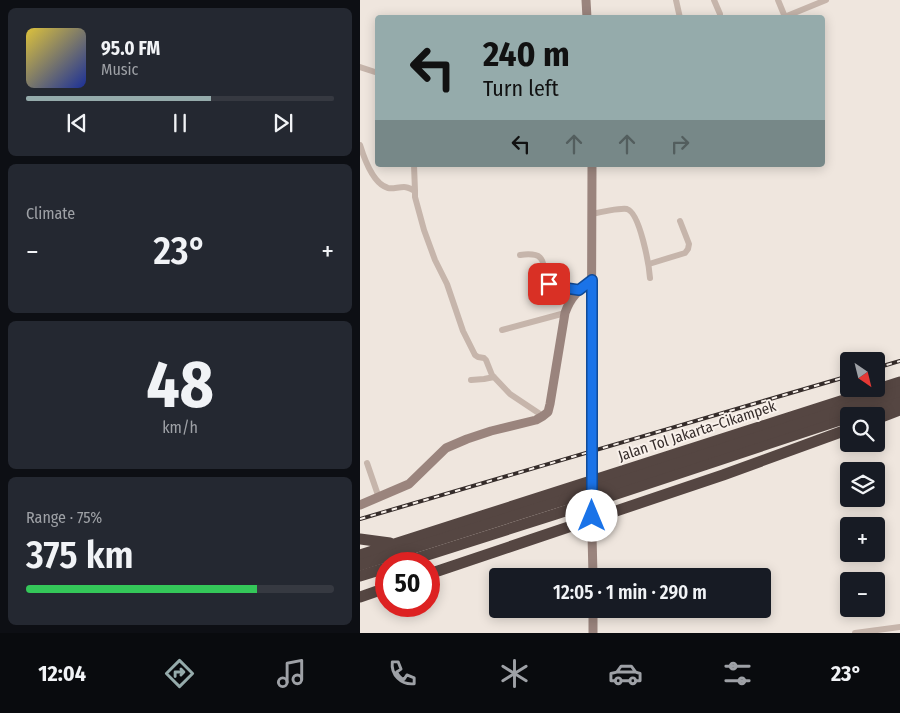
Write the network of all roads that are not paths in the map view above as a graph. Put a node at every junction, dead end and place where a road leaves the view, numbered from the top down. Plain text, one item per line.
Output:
1 (586, 0) edge
2 (676, 0) edge
3 (714, 0) edge
4 (778, 0) edge
5 (826, 0) edge
6 (587, 15) edge
7 (679, 15) edge
8 (720, 15) edge
9 (782, 15) edge
10 (788, 15) edge
11 (360, 67) edge
12 (375, 72) edge
13 (360, 145) edge
14 (414, 167) edge
15 (592, 167) edge
16 (415, 191) junction
17 (592, 214) junction
18 (680, 221) dead end
19 (520, 255) dead end
20 (648, 264) junction
21 (650, 278) dead end
22 (592, 280) junction
23 (579, 290) junction
24 (565, 313) junction
25 (502, 330) dead end
26 (494, 377) junction
27 (471, 380) dead end
28 (900, 382) edge
29 (900, 391) edge
30 (900, 399) edge
31 (876, 407) edge
32 (900, 410) edge
33 (544, 416) junction
34 (885, 416) edge
35 (840, 419) edge
36 (840, 432) edge
37 (367, 463) dead end
38 (379, 498) junction
39 (360, 505) edge
40 (360, 539) edge
41 (395, 544) junction
42 (436, 552) edge
43 (360, 555) edge
44 (360, 565) edge
45 (593, 568) edge
46 (440, 570) edge
47 (375, 571) edge
48 (360, 572) edge
49 (360, 576) edge
50 (375, 592) edge
51 (360, 597) edge
52 (593, 618) edge
53 (900, 627) edge
54 (868, 632) edge
55 (593, 633) edge
56 (855, 633) edge

1 - 6 main road
2 - 7 street
3 - 8 street
4 - 9 street
5 - 10 street
11 - 12 street
13 - 16 street
14 - 16 street
15 - 17 main road
16 - 26 street
17 - 20 street
17 - 22 main road
18 - 20 street
19 - 23 street
20 - 21 street
22 - 23 main road
22 - 45 main road, bridge
23 - 24 main road
24 - 25 street
24 - 33 main road
26 - 27 street
26 - 33 street
28 - 41 highway, Jalan Tol Jakarta–Cikampek
29 - 44 highway, bridge
30 - 31 highway
30 - 48 highway
32 - 34 highway
33 - 38 main road
35 - 42 highway
36 - 46 highway
37 - 38 street
38 - 39 main road
40 - 41 highway
41 - 43 highway, Jalan Tol Jakarta–Cikampek
47 - 49 highway
50 - 51 highway
52 - 55 main road
53 - 54 street
54 - 56 street

